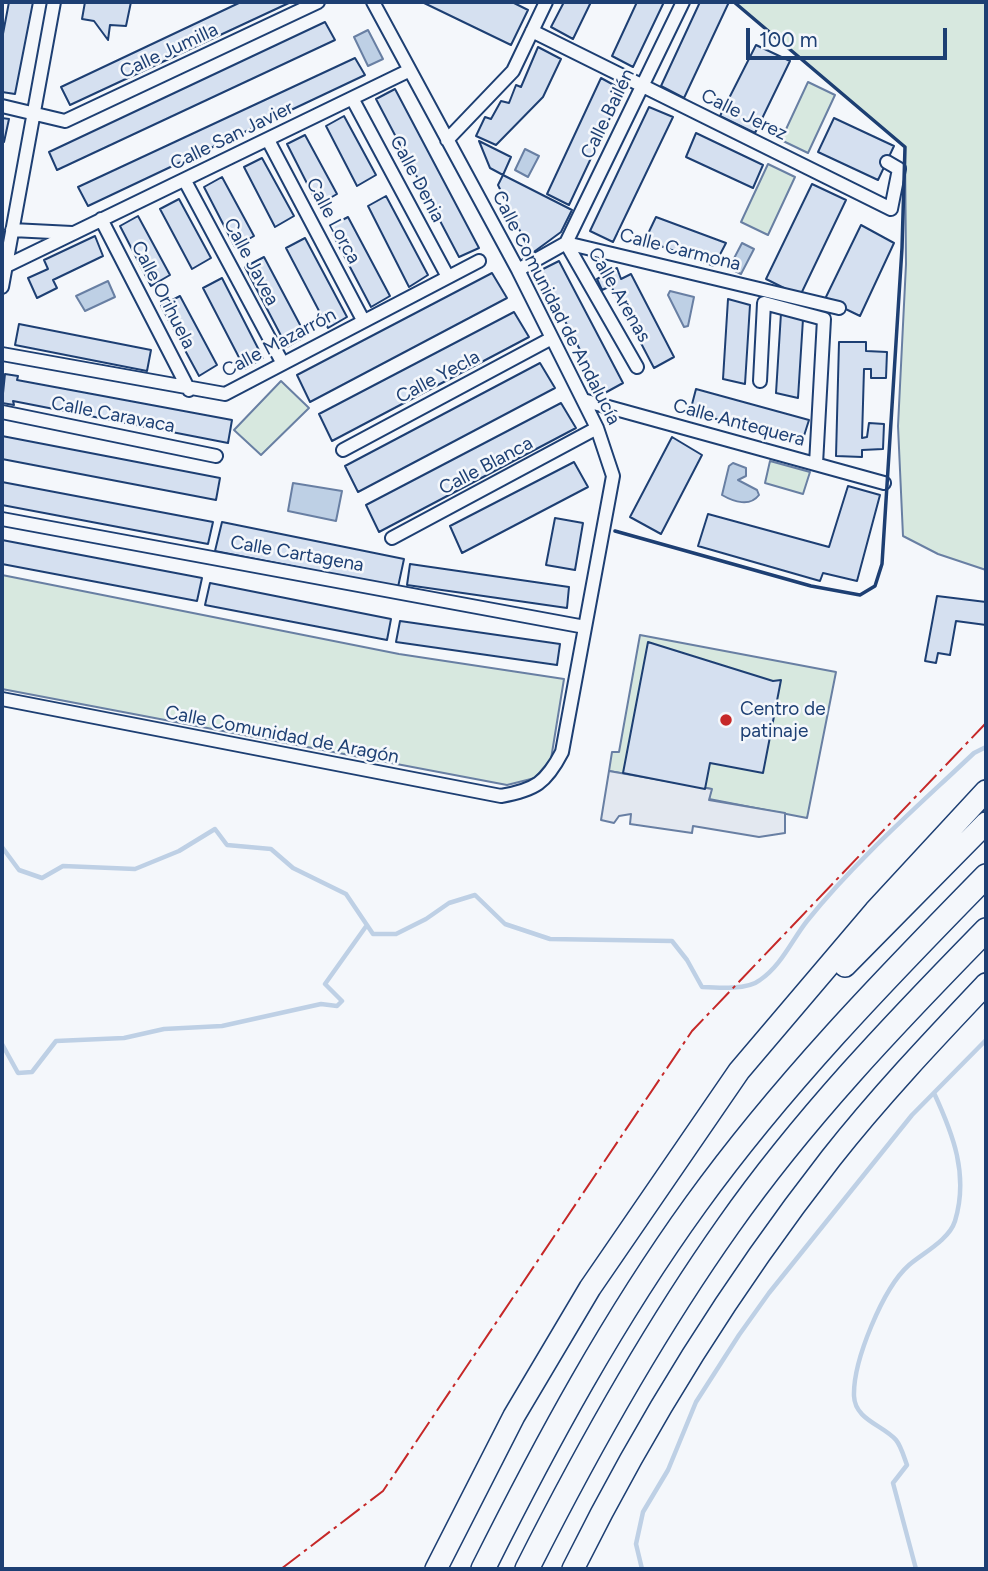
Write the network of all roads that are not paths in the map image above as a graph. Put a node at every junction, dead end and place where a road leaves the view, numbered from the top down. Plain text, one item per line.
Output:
1 (54, 2) edge
2 (318, 2) edge
3 (373, 2) edge
4 (546, 2) edge
5 (683, 2) edge
6 (532, 32) junction
7 (408, 71) junction
8 (643, 86) junction
9 (352, 100) junction
10 (2, 106) edge
11 (35, 113) junction
12 (447, 139) junction
13 (268, 140) junction
14 (887, 162) dead end
15 (185, 181) junction
16 (2, 204) edge
17 (17, 207) junction
18 (102, 219) junction
19 (12, 230) junction
20 (72, 233) junction
21 (566, 243) junction
22 (479, 261) dead end
23 (6, 266) junction
24 (518, 270) junction
25 (448, 277) junction
26 (2, 287) edge
27 (839, 308) dead end
28 (363, 320) junction
29 (552, 338) junction
30 (2, 354) edge
31 (282, 362) junction
32 (638, 367) dead end
33 (760, 381) dead end
34 (189, 390) junction
35 (583, 400) junction
36 (2, 412) edge
37 (597, 428) junction
38 (343, 450) dead end
39 (216, 456) dead end
40 (816, 464) junction
41 (884, 483) dead end
42 (2, 519) edge
43 (392, 538) dead end
44 (585, 627) junction
45 (2, 699) edge
46 (550, 775) joint
47 (986, 791) edge
48 (986, 823) edge
49 (986, 876) edge
50 (986, 930) edge
51 (986, 984) edge
52 (986, 1002) edge
53 (852, 1134) junction
54 (661, 1181) junction
55 (436, 1569) edge
56 (483, 1569) edge
57 (527, 1569) edge
58 (573, 1569) edge

1 - 11 street
2 - 11 street, Calle Jumilla
3 - 7 street, Calle Comunidad de Andalucía
4 - 6 street
5 - 8 street, Calle Bailén
6 - 8 street, Calle Jerez
6 - 12 street
7 - 9 street, Calle San Javier
7 - 12 street, Calle Comunidad de Andalucía
8 - 14 street, Calle Jerez
8 - 21 street, Calle Bailén
9 - 13 street, Calle San Javier
9 - 25 street, Calle Denia
10 - 11 street, Calle Jumilla
11 - 17 street
12 - 24 street, Calle Comunidad de Andalucía
13 - 15 street, Calle San Javier
13 - 28 street, Calle Lorca
15 - 18 street, Calle San Javier
15 - 31 street, Calle Javea
16 - 17 street
17 - 19 street
18 - 20 street, Calle San Javier
18 - 34 street, Calle Orihuela
19 - 20 street, Calle San Javier
19 - 23 street
20 - 23 street, Calle San Javier
21 - 24 street
21 - 27 street, Calle Carmona
21 - 32 street, Calle Arenas
22 - 25 street, Calle Mazarrón
23 - 26 street
24 - 29 street, Calle Comunidad de Andalucía
25 - 28 street, Calle Mazarrón
28 - 31 street, Calle Mazarrón
29 - 35 street, Calle Comunidad de Andalucía
29 - 38 street, Calle Yecla
30 - 34 street, Calle Mazarrón
31 - 34 street, Calle Mazarrón
33 - 40 street
35 - 37 street, Calle Comunidad de Andalucía
35 - 40 street, Calle Antequera
36 - 39 street, Calle Caravaca
37 - 43 street, Calle Blanca
37 - 44 street, Calle Comunidad de Andalucía
40 - 41 street, Calle Antequera
42 - 44 street, Calle Cartagena
44 - 46 street, Calle Comunidad de Andalucía
45 - 46 street, Calle Comunidad de Aragón
47 - 54 highway
48 - 54 highway
49 - 56 highway
50 - 57 highway
51 - 53 highway
52 - 53 highway
53 - 58 highway
54 - 55 highway

